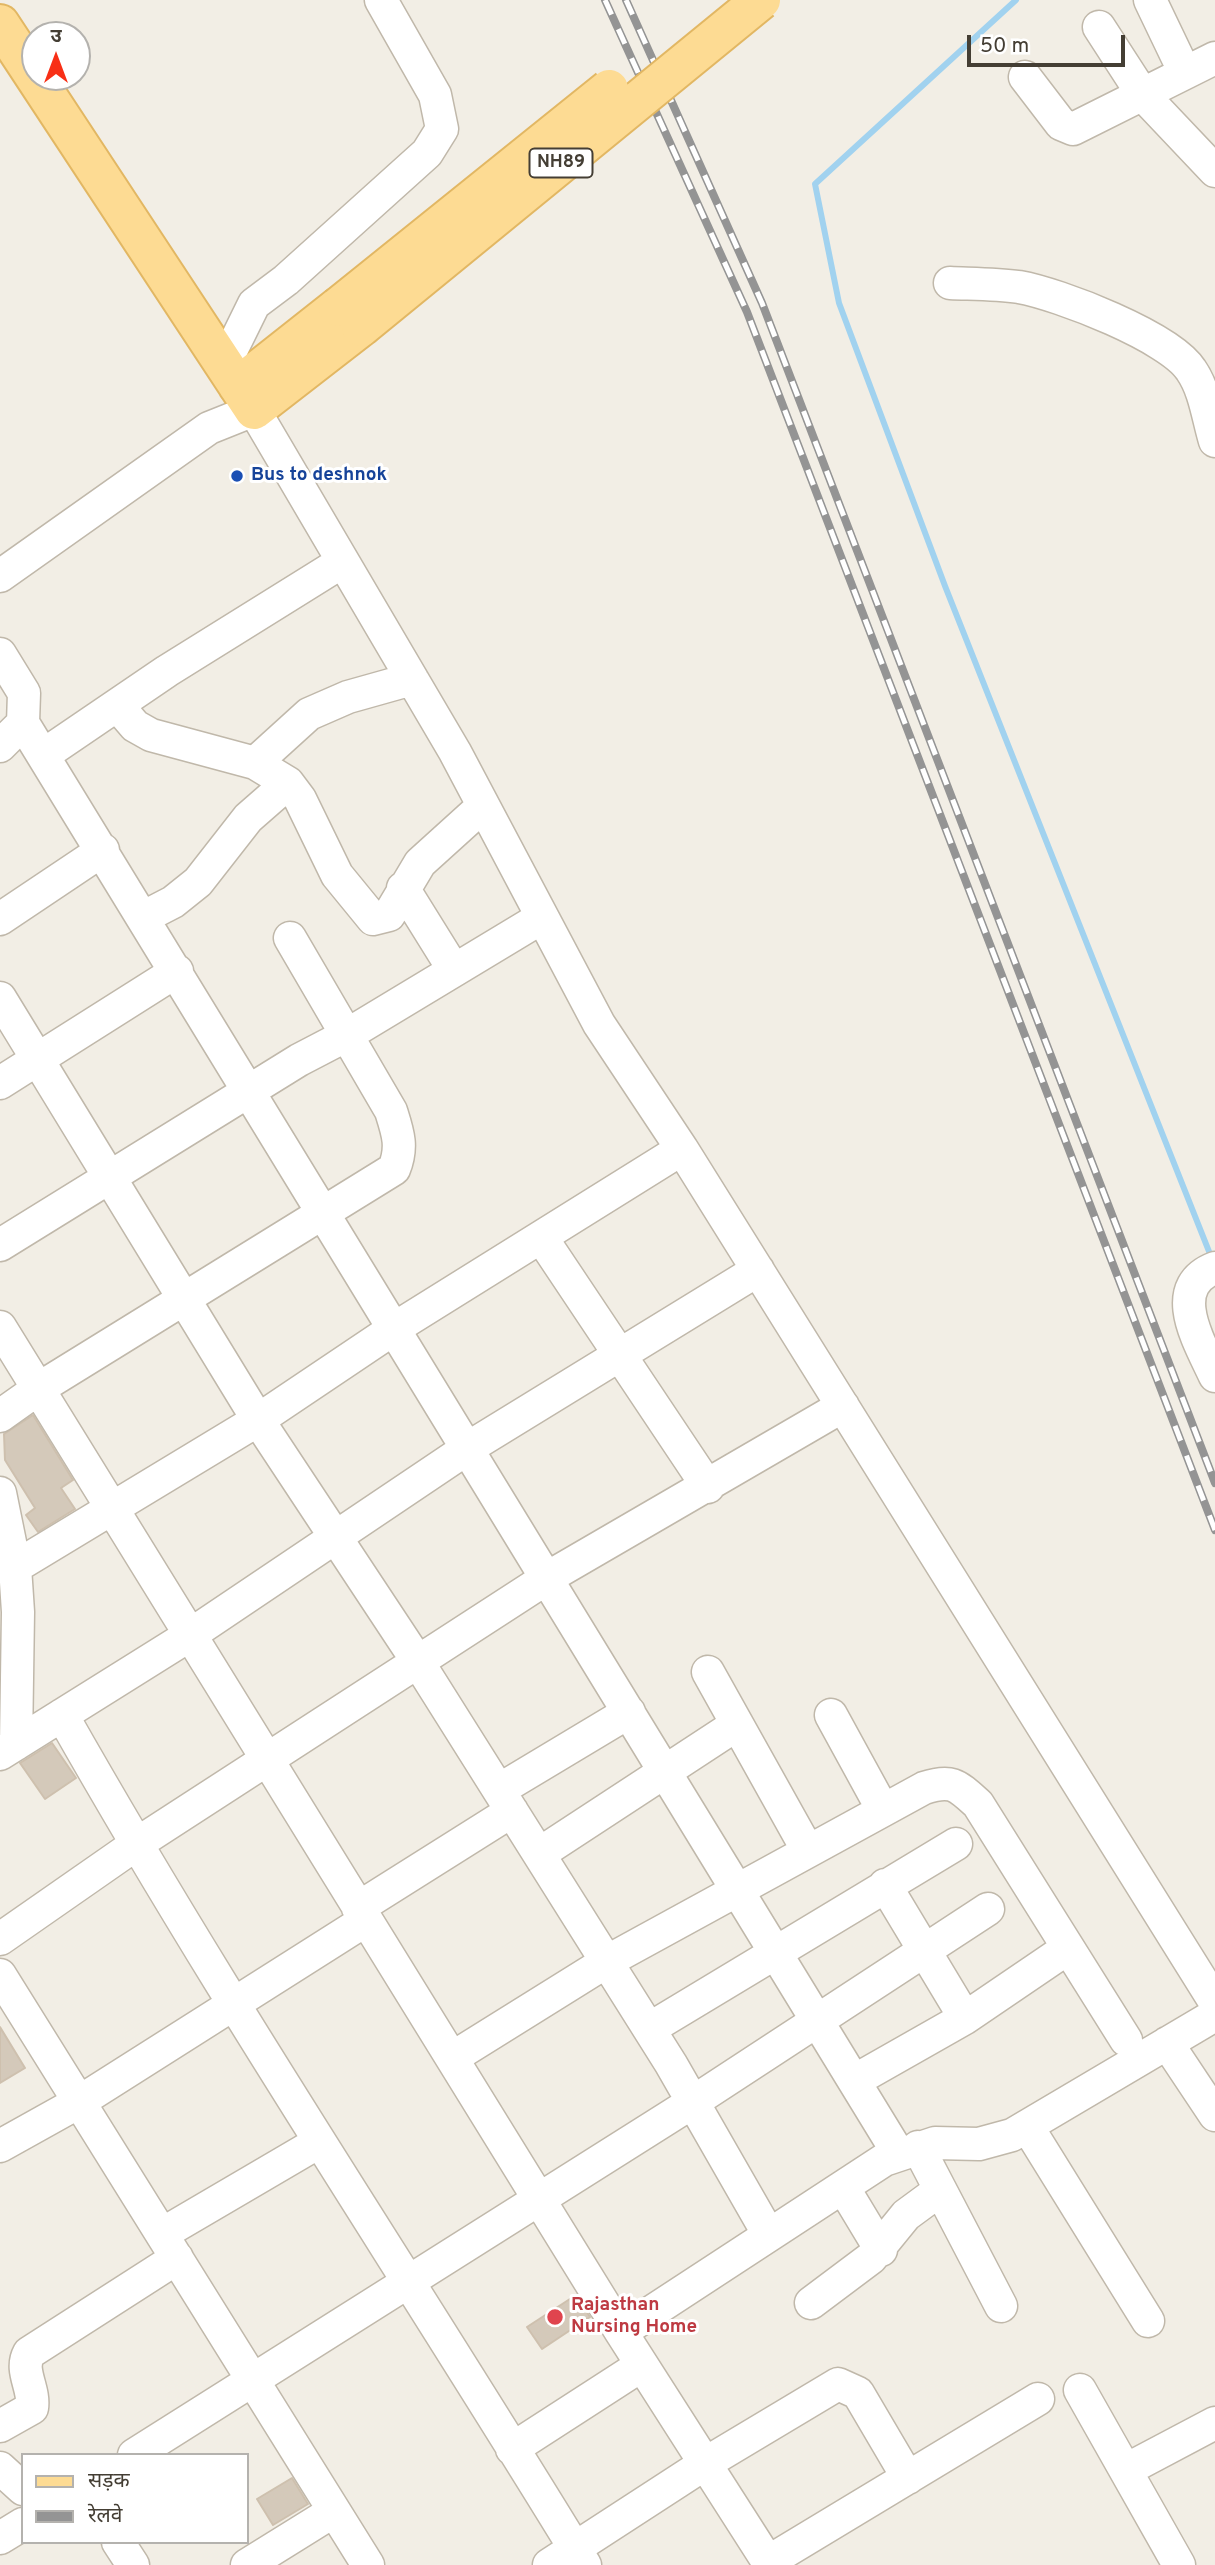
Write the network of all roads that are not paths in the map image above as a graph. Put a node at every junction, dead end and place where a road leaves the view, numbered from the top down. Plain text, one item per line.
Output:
1 (381, 0) edge
2 (720, 0) edge
3 (761, 0) edge
4 (1150, 0) edge
5 (0, 24) edge
6 (1099, 27) dead end
7 (1215, 58) edge
8 (1185, 73) junction
9 (1026, 77) dead end
10 (1143, 95) junction
11 (1215, 171) edge
12 (950, 283) dead end
13 (349, 317) junction
14 (239, 387) junction
15 (1215, 441) edge
16 (342, 562) junction
17 (0, 576) edge
18 (0, 654) edge
19 (412, 679) junction
20 (117, 705) junction
21 (23, 723) junction
22 (0, 746) edge
23 (45, 754) junction
24 (255, 762) junction
25 (288, 782) junction
26 (483, 806) junction
27 (103, 850) junction
28 (403, 888) junction
29 (144, 917) junction
30 (541, 918) junction
31 (0, 919) edge
32 (290, 938) dead end
33 (454, 970) junction
34 (177, 971) junction
35 (0, 998) edge
36 (347, 1035) junction
37 (37, 1059) junction
38 (0, 1083) edge
39 (250, 1090) junction
40 (682, 1149) junction
41 (109, 1177) junction
42 (325, 1214) junction
43 (541, 1237) junction
44 (0, 1245) edge
45 (758, 1270) junction
46 (1209, 1270) edge
47 (183, 1299) junction
48 (0, 1327) edge
49 (395, 1328) junction
50 (621, 1356) junction
51 (1215, 1376) edge
52 (38, 1389) junction
53 (843, 1406) junction
54 (0, 1416) edge
55 (258, 1420) junction
56 (468, 1448) junction
57 (708, 1487) junction
58 (0, 1493) edge
59 (111, 1508) junction
60 (336, 1535) junction
61 (15, 1567) junction
62 (547, 1578) junction
63 (190, 1635) junction
64 (10, 1638) edge
65 (418, 1661) junction
66 (708, 1672) dead end
67 (629, 1712) junction
68 (62, 1716) junction
69 (831, 1716) dead end
70 (736, 1725) junction
71 (8, 1749) edge
72 (268, 1759) junction
73 (664, 1770) junction
74 (505, 1800) junction
75 (883, 1810) junction
76 (956, 1844) dead end
77 (135, 1845) junction
78 (808, 1851) junction
79 (539, 1854) junction
80 (885, 1885) junction
81 (737, 1890) junction
82 (988, 1909) dead end
83 (362, 1914) junction
84 (0, 1939) edge
85 (1068, 1948) junction
86 (924, 1950) junction
87 (775, 1952) junction
88 (606, 1962) junction
89 (0, 1975) edge
90 (1215, 2002) edge
91 (232, 2004) junction
92 (1215, 2015) edge
93 (965, 2018) junction
94 (816, 2020) junction
95 (649, 2029) junction
96 (1126, 2040) dead end
97 (1167, 2043) junction
98 (452, 2058) junction
99 (854, 2081) junction
100 (79, 2102) junction
101 (693, 2102) junction
102 (1215, 2115) edge
103 (1027, 2126) junction
104 (319, 2142) junction
105 (0, 2147) edge
106 (908, 2150) junction
107 (843, 2187) junction
108 (940, 2190) junction
109 (540, 2200) junction
110 (769, 2235) junction
111 (169, 2246) junction
112 (881, 2250) junction
113 (408, 2284) junction
114 (811, 2302) dead end
115 (1001, 2306) dead end
116 (1148, 2321) dead end
117 (621, 2332) junction
118 (642, 2365) junction
119 (252, 2379) junction
120 (1080, 2390) dead end
121 (1038, 2399) dead end
122 (1215, 2423) edge
123 (0, 2426) edge
124 (512, 2449) junction
125 (137, 2453) edge
126 (706, 2463) junction
127 (0, 2468) edge
128 (1126, 2470) junction
129 (908, 2478) junction
130 (21, 2487) edge
131 (334, 2511) junction
132 (21, 2525) edge
133 (0, 2538) edge
134 (119, 2544) edge
135 (570, 2560) edge
136 (769, 2564) edge
137 (133, 2565) edge
138 (247, 2565) edge
139 (368, 2565) edge
140 (1179, 2565) edge

1 - 14 street
2 - 13 main road, NH89, bridge
3 - 13 main road, NH89, bridge
4 - 8 street
5 - 14 main road
6 - 10 street
7 - 8 street
8 - 10 street
9 - 10 street
10 - 11 street
12 - 15 street
13 - 14 main road, NH89
14 - 16 street
14 - 17 street
16 - 19 street
16 - 20 street
18 - 21 street
19 - 24 street
19 - 26 street
20 - 23 street
20 - 24 street
21 - 22 street
21 - 23 street
23 - 27 street
24 - 25 street
25 - 28 street
25 - 29 street
26 - 28 street
26 - 30 street
27 - 29 street
27 - 31 street
28 - 33 street
29 - 34 street
30 - 33 street
30 - 40 street
32 - 36 street
33 - 36 street
34 - 37 street
34 - 39 street
35 - 37 street
36 - 39 street
36 - 42 street
37 - 38 street
37 - 41 street
39 - 41 street
39 - 42 street
40 - 43 street
40 - 45 street
41 - 44 street
41 - 47 street
42 - 47 street
42 - 49 street
43 - 49 street
43 - 50 street
45 - 50 street
45 - 53 street
46 - 51 street
47 - 52 street
47 - 55 street
48 - 52 street
49 - 55 street
49 - 56 street
50 - 56 street
50 - 57 street
52 - 54 street
52 - 59 street
53 - 57 street
53 - 90 street
55 - 59 street
55 - 60 street
56 - 60 street
56 - 62 street
57 - 62 street
58 - 61 street
59 - 61 street
59 - 63 street
60 - 63 street
60 - 65 street
61 - 64 street
62 - 65 street
62 - 67 street
63 - 68 street
63 - 72 street
64 - 71 street
65 - 72 street
65 - 74 street
66 - 70 street
67 - 73 street
67 - 74 street
68 - 71 street
68 - 77 street
69 - 75 street
70 - 73 street
70 - 78 street
72 - 77 street
72 - 83 street
73 - 79 street
73 - 81 street
74 - 79 street
74 - 83 street
75 - 78 street
75 - 85 street
76 - 80 street
77 - 84 street
77 - 91 street
78 - 81 street
79 - 88 street
80 - 86 street
80 - 87 street
81 - 87 street
81 - 88 street
82 - 86 street
83 - 91 street
83 - 98 street
85 - 93 street
85 - 96 street
86 - 93 street
86 - 94 street
87 - 94 street
87 - 95 street
88 - 95 street
88 - 98 street
89 - 100 street
91 - 100 street
91 - 104 street
92 - 97 street
93 - 99 street
94 - 99 street
94 - 101 street
95 - 101 street
97 - 102 street
97 - 103 street
98 - 109 street
99 - 106 street
100 - 105 street
100 - 111 street
101 - 109 street
101 - 110 street
103 - 106 street
103 - 116 street
104 - 111 street
104 - 113 street
106 - 107 street
106 - 108 street
107 - 110 street
107 - 112 street
108 - 112 street
108 - 115 street
109 - 113 street
109 - 117 street
110 - 117 street
111 - 119 street
111 - 123 street
112 - 114 street
113 - 119 street
113 - 124 street
117 - 118 street
118 - 124 street
118 - 126 street
119 - 125 street
119 - 131 street
120 - 128 street
121 - 129 street
122 - 128 street
124 - 135 street
126 - 129 street
126 - 135 street
126 - 136 street
127 - 130 street
128 - 140 street
129 - 136 street
131 - 138 street
131 - 139 street
132 - 133 street
134 - 137 street

